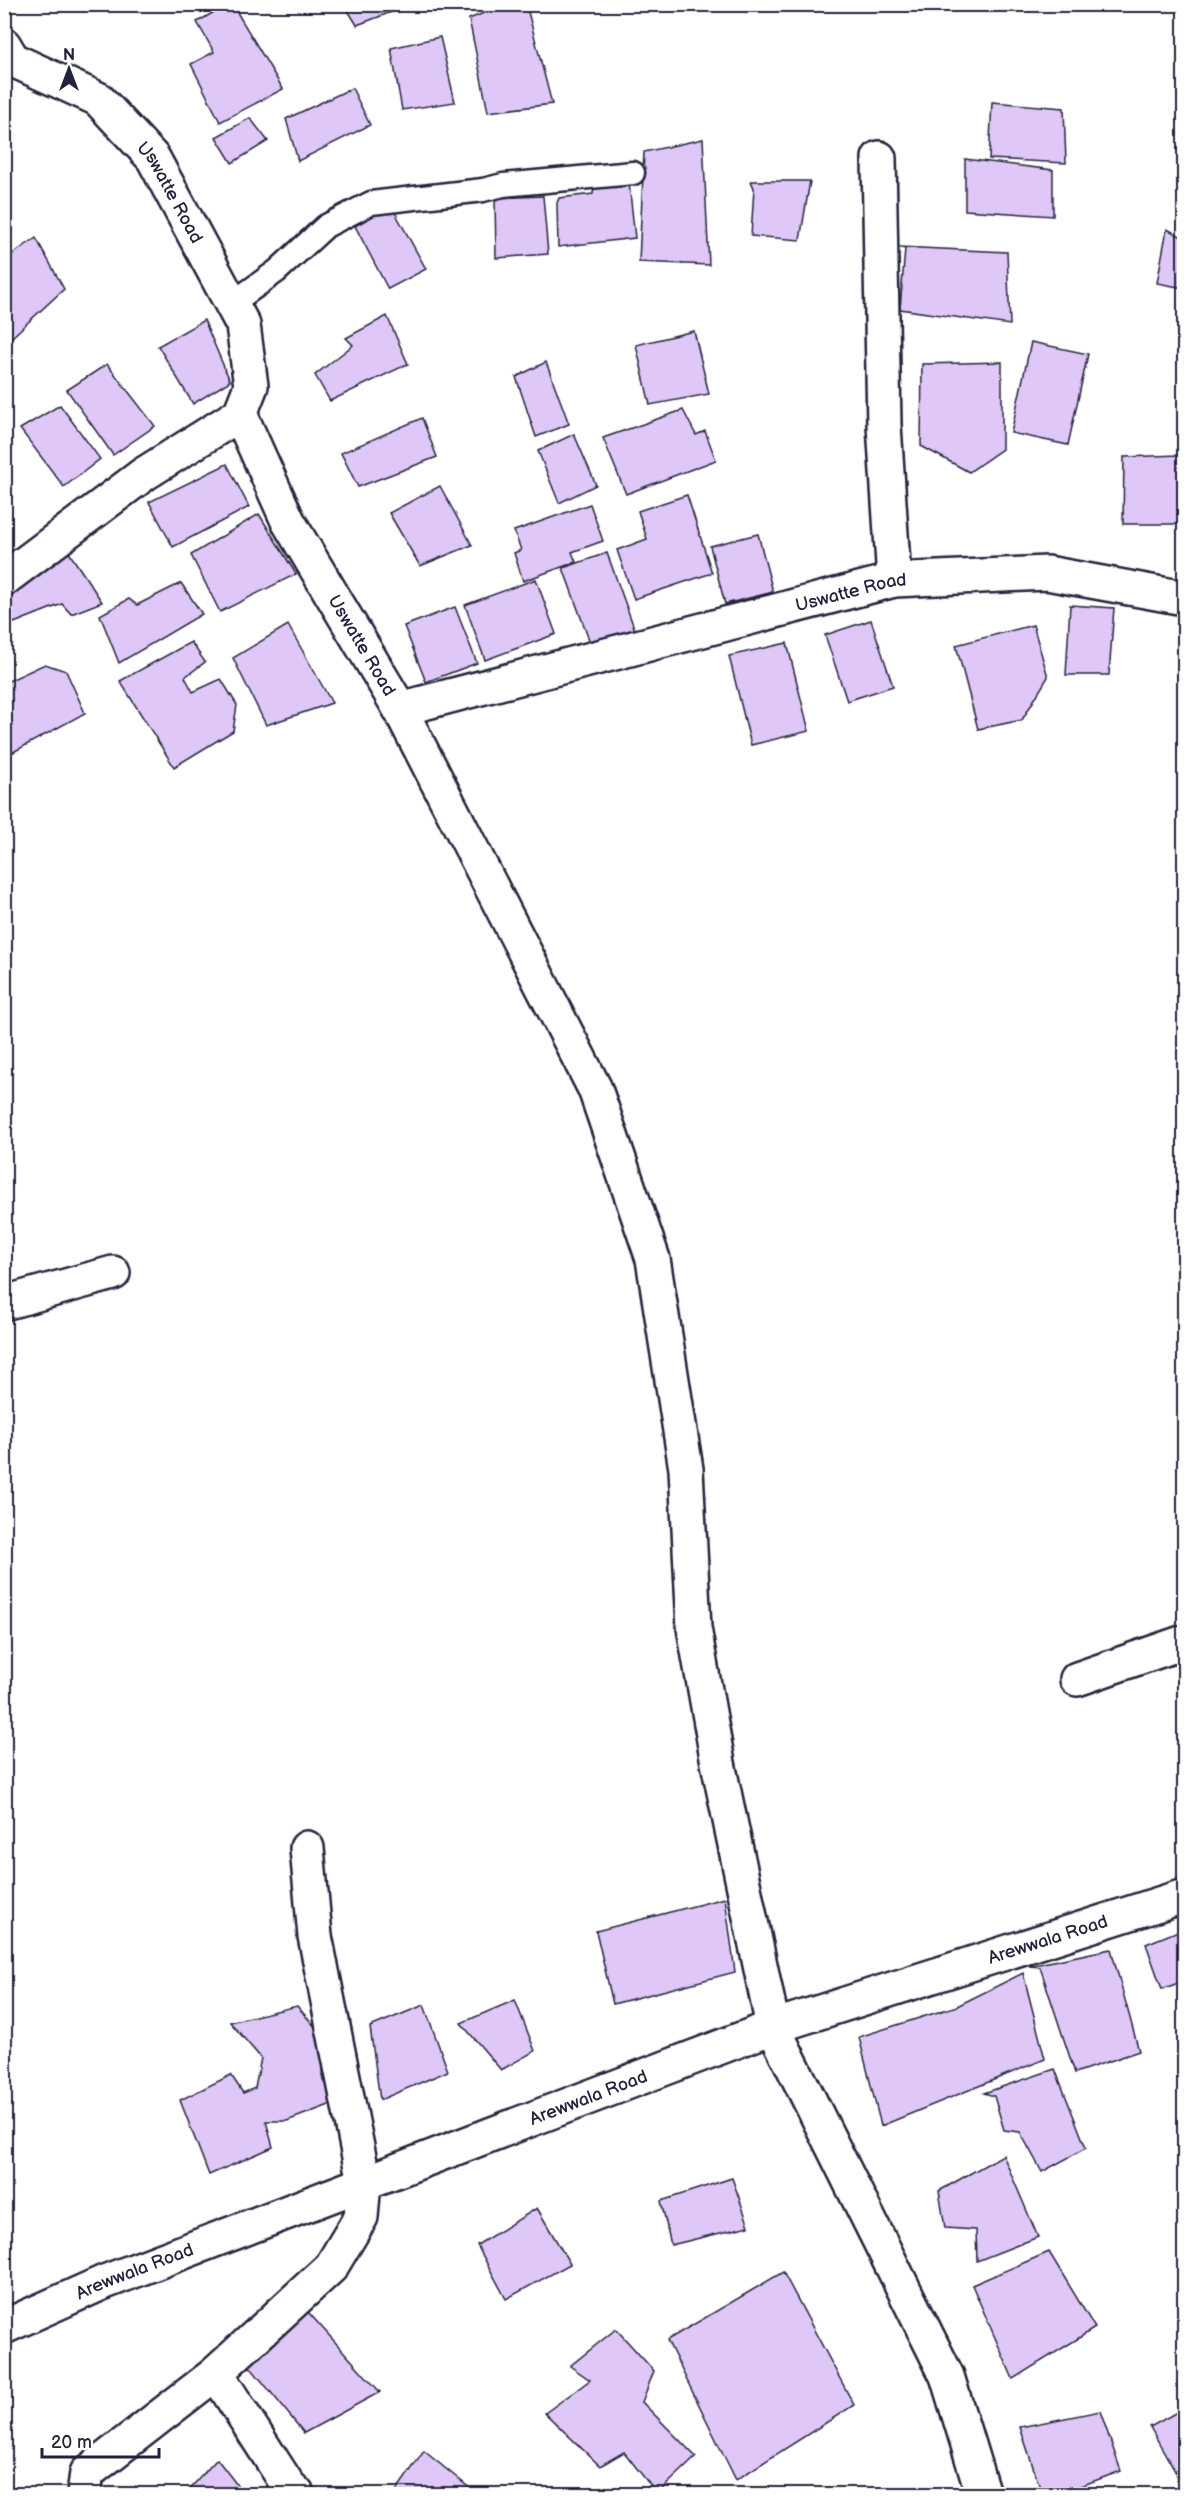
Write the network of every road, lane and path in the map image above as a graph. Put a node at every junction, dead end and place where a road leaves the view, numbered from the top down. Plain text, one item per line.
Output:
1 (4, 45) edge
2 (879, 158) dead end
3 (633, 173) dead end
4 (231, 304) junction
5 (240, 414) junction
6 (4, 579) edge
7 (894, 580) junction
8 (1185, 598) edge
9 (400, 708) junction
10 (113, 1273) dead end
11 (4, 1303) edge
12 (1185, 1642) edge
13 (1077, 1679) dead end
14 (307, 1848) dead end
15 (1185, 1896) edge
16 (773, 2027) junction
17 (364, 2182) junction
18 (4, 2327) edge
19 (216, 2373) junction
20 (84, 2494) edge
21 (297, 2494) edge
22 (983, 2494) edge

1 - 4 street, Uswatte Road
2 - 7 street
3 - 4 lane
4 - 5 street, Uswatte Road
5 - 6 street
5 - 9 street, Uswatte Road
7 - 8 street, Uswatte Road
7 - 9 street, Uswatte Road
9 - 16 street
10 - 11 street
12 - 13 street
14 - 17 street
15 - 16 street, Arewwala Road
16 - 17 street, Arewwala Road
16 - 22 street
17 - 18 street, Arewwala Road
17 - 19 street
19 - 20 street
19 - 21 street

